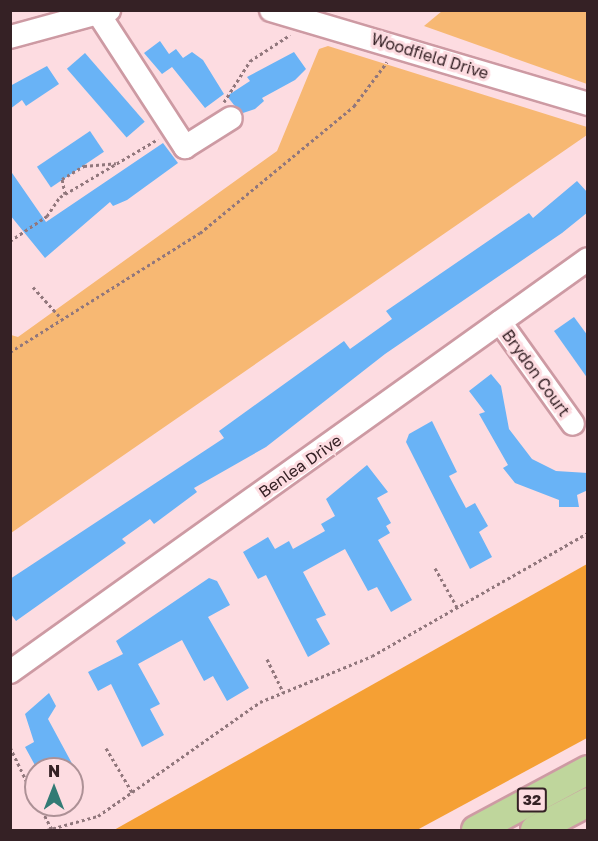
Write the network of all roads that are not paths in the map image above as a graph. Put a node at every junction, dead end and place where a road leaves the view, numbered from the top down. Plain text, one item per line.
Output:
1 (271, 10) edge
2 (103, 12) edge
3 (67, 16) edge
4 (310, 16) edge
5 (10, 37) edge
6 (588, 104) edge
7 (231, 118) road end
8 (588, 259) edge
9 (500, 322) junction
10 (573, 424) dead end
11 (10, 672) edge
12 (588, 770) edge
13 (588, 802) edge
14 (476, 831) edge
15 (535, 831) edge

1 - 4 street, Woodfield Drive
2 - 3 street
2 - 7 street
3 - 5 street
4 - 6 street, Woodfield Drive
8 - 9 street, Benlea Drive
9 - 10 street, Brydon Court
9 - 11 street, Benlea Drive
12 - 14 main road, 32
13 - 15 main road, 32

